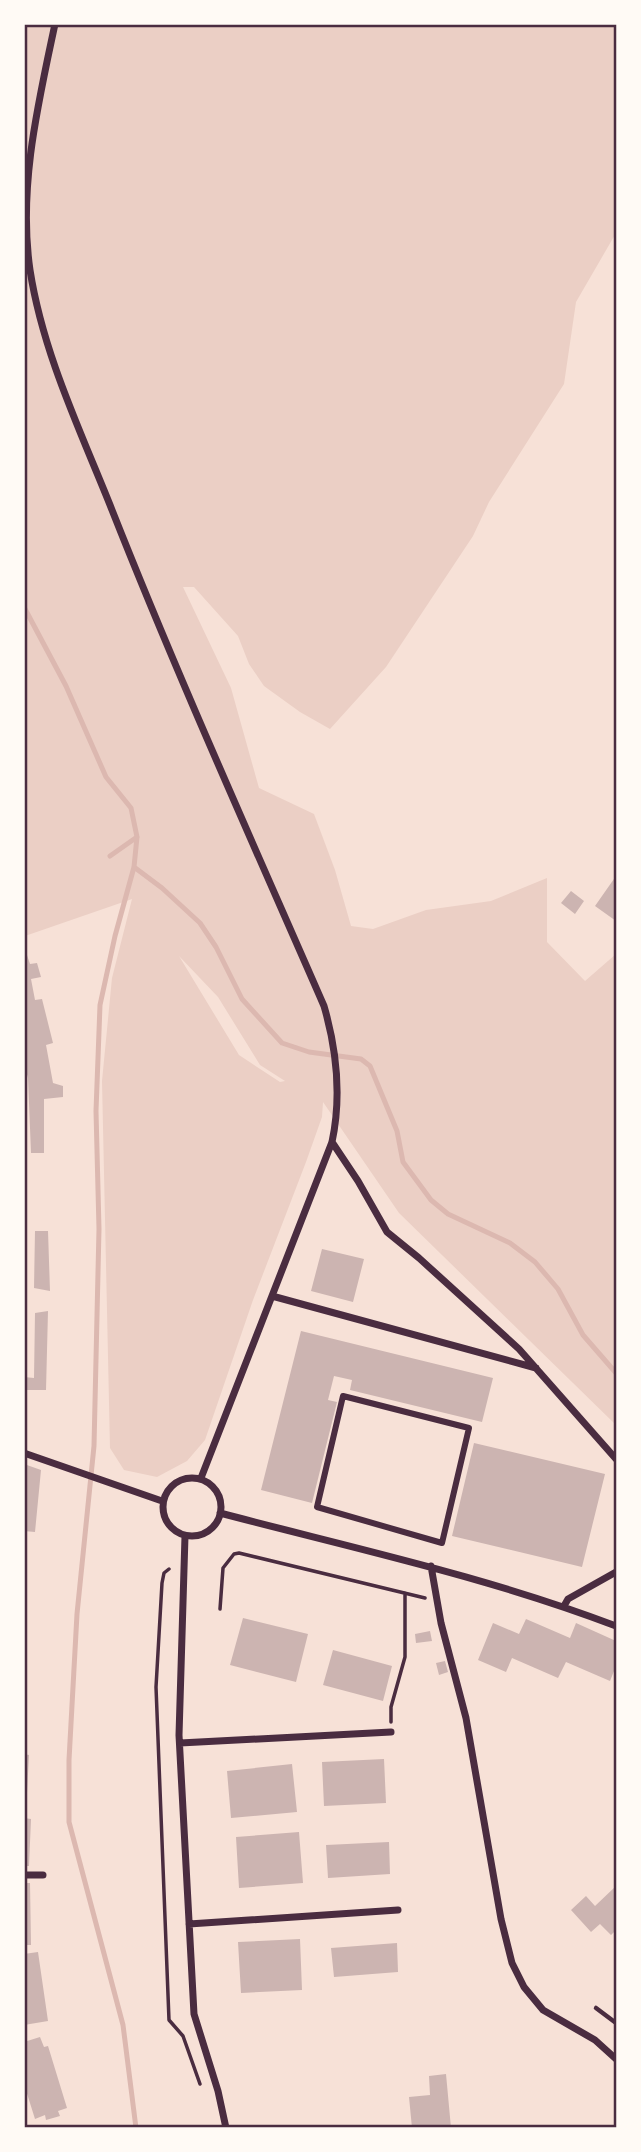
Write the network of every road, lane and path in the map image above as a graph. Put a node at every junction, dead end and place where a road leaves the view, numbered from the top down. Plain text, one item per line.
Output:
1 (55, 24) edge
2 (332, 1142) junction
3 (272, 1296) junction
4 (537, 1368) junction
5 (469, 1428) joint
6 (24, 1453) edge
7 (617, 1459) edge
8 (201, 1478) junction
9 (162, 1501) junction
10 (220, 1513) junction
11 (185, 1536) junction
12 (431, 1566) junction
13 (169, 1569) dead end
14 (617, 1572) edge
15 (405, 1593) junction
16 (437, 1601) junction
17 (564, 1606) junction
18 (220, 1609) dead end
19 (617, 1626) edge
20 (391, 1732) joint
21 (180, 1743) junction
22 (24, 1875) edge
23 (43, 1875) dead end
24 (398, 1910) dead end
25 (189, 1924) junction
26 (596, 2008) dead end
27 (617, 2023) edge
28 (617, 2059) edge
29 (205, 2095) dead end
30 (226, 2127) edge

1 - 2 street
2 - 3 street
2 - 4 street
3 - 4 street
3 - 8 street
4 - 7 street
5 - 5 street
6 - 9 street
8 - 9 street
8 - 10 street
9 - 11 street
10 - 11 street
10 - 12 street
11 - 21 street
12 - 16 street
12 - 17 street
13 - 29 path
14 - 17 street
15 - 16 path
15 - 18 path
15 - 20 path
16 - 28 street
17 - 19 street
20 - 21 street
21 - 25 street
22 - 23 street
24 - 25 street
25 - 30 street
26 - 27 lane

